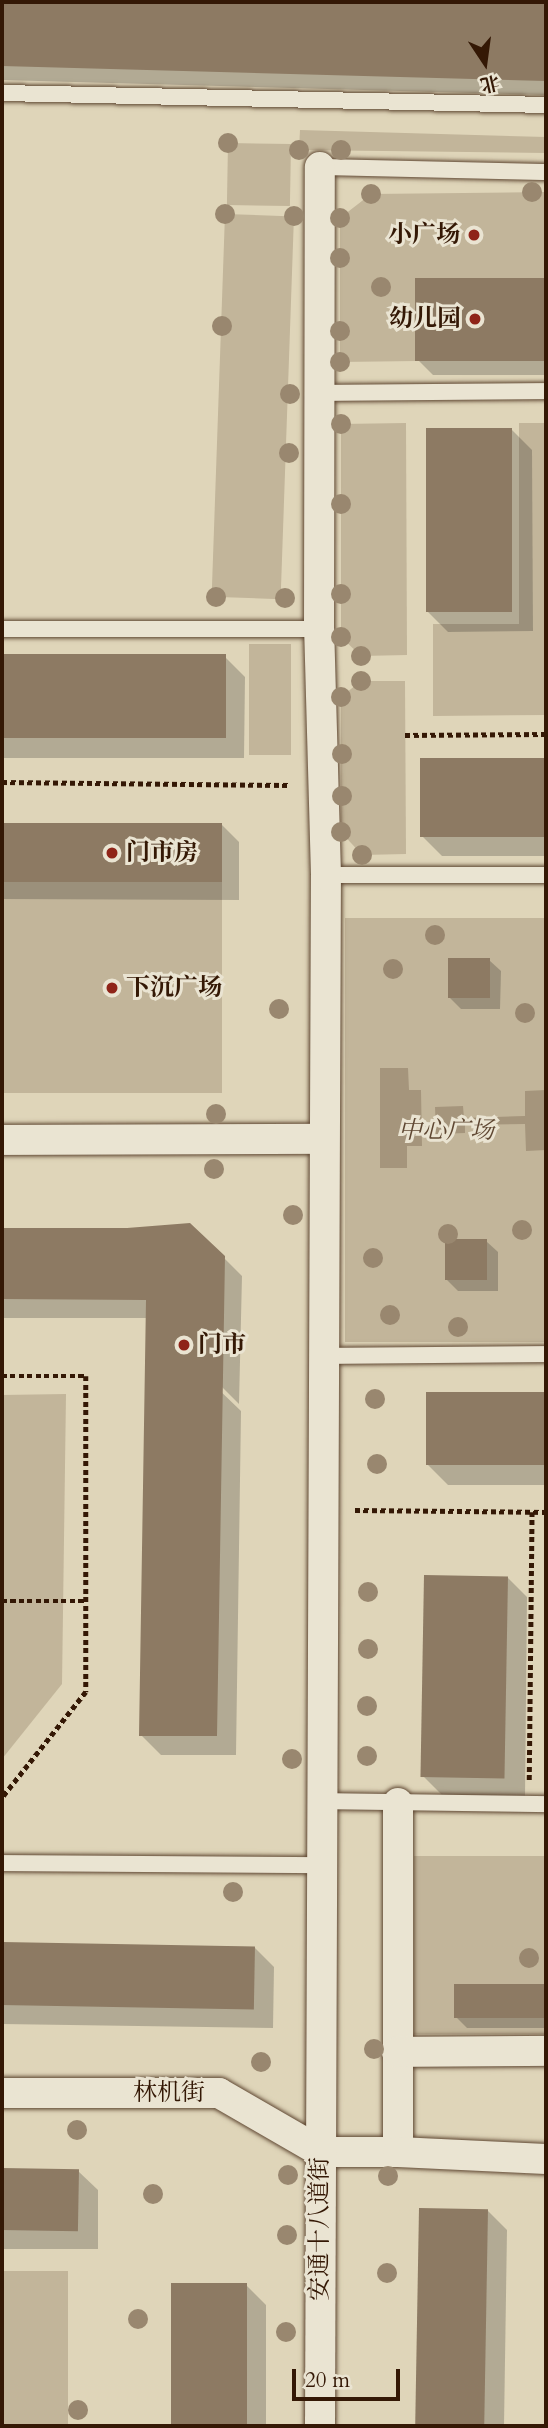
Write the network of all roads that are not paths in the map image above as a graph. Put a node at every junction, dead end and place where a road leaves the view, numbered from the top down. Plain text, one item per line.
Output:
1 (2, 93) edge
2 (546, 105) edge
3 (320, 167) joint
4 (546, 172) edge
5 (546, 391) edge
6 (320, 393) junction
7 (2, 629) edge
8 (319, 629) junction
9 (326, 875) junction
10 (546, 875) edge
11 (324, 1139) junction
12 (2, 1140) edge
13 (546, 1354) edge
14 (324, 1356) junction
15 (323, 1801) junction
16 (398, 1803) junction
17 (546, 1804) edge
18 (2, 1863) edge
19 (322, 1865) junction
20 (546, 2051) edge
21 (397, 2052) junction
22 (2, 2093) edge
23 (321, 2152) junction
24 (398, 2152) junction
25 (546, 2159) edge
26 (320, 2426) edge

1 - 2 lane
3 - 4 lane
3 - 6 street, 安通十八道街
5 - 6 lane
6 - 8 street, 安通十八道街
7 - 8 lane
8 - 9 street, 安通十八道街
9 - 10 lane
9 - 11 street, 安通十八道街
11 - 12 street
11 - 14 street, 安通十八道街
13 - 14 lane
14 - 15 street, 安通十八道街
15 - 16 lane
15 - 19 street, 安通十八道街
16 - 17 lane
16 - 21 street
18 - 19 lane
19 - 23 street, 安通十八道街
20 - 21 street
21 - 24 street
22 - 23 street, 林机街
23 - 24 street
23 - 26 street, 安通十八道街
24 - 25 street

